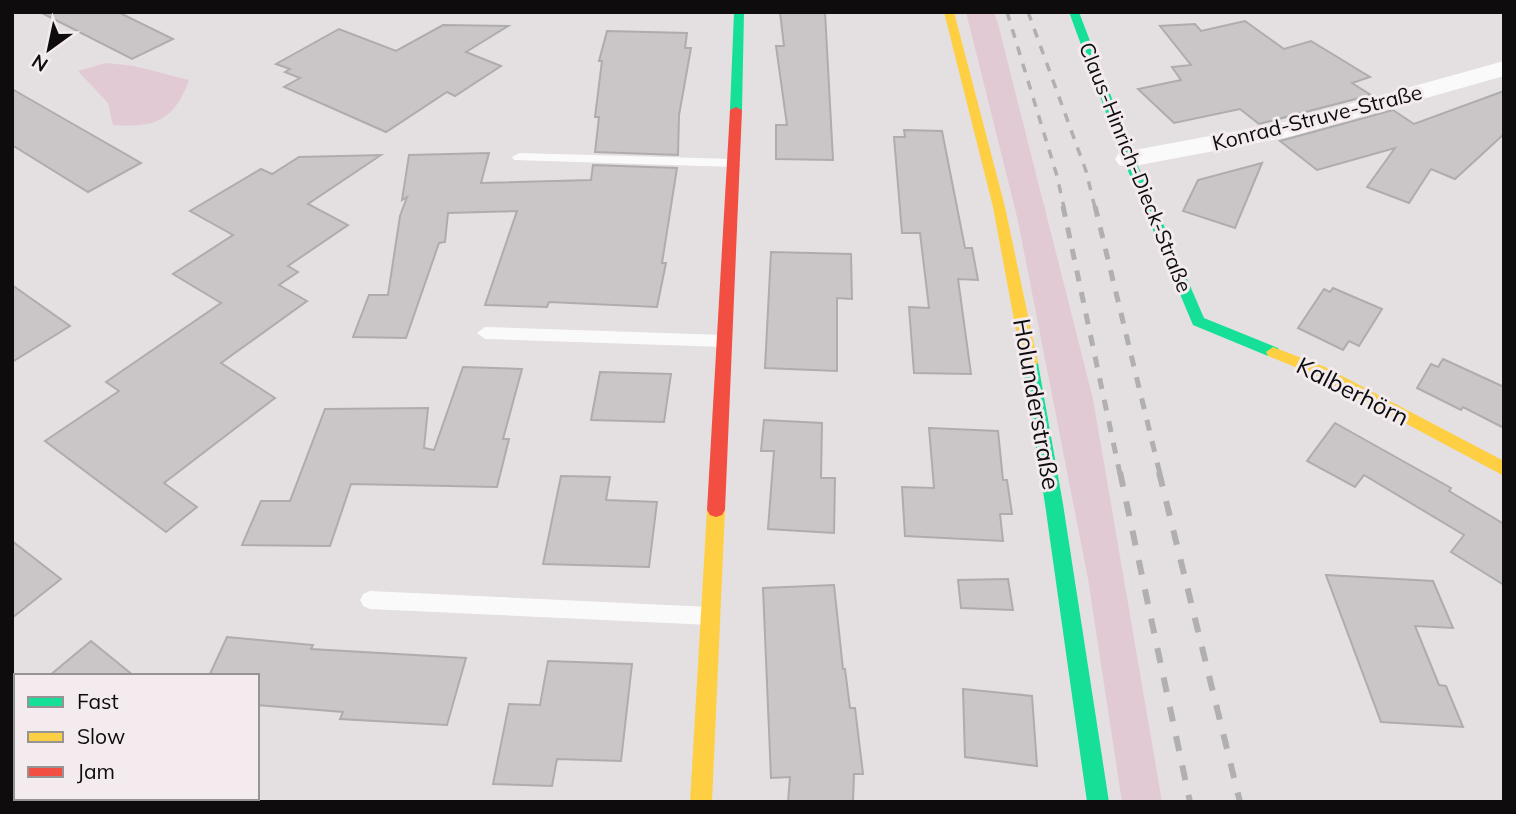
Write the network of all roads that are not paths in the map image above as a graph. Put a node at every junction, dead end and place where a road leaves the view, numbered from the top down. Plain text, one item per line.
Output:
1 (739, 12) edge
2 (949, 12) edge
3 (1074, 12) edge
4 (1504, 68) edge
5 (519, 157) dead end
6 (1129, 159) junction
7 (734, 163) junction
8 (1198, 321) joint
9 (485, 333) dead end
10 (724, 341) junction
11 (1504, 469) edge
12 (370, 600) dead end
13 (710, 616) junction
14 (701, 802) edge
15 (1098, 802) edge

1 - 7 street
2 - 15 street, Holunderstraße
3 - 6 street, Claus-Hinrich-Dieck-Straße
4 - 6 street, Konrad-Struve-Straße
5 - 7 lane
6 - 8 street, Claus-Hinrich-Dieck-Straße
7 - 10 street
8 - 11 street, Kalberhörn
9 - 10 lane
10 - 13 street
12 - 13 lane
13 - 14 street

